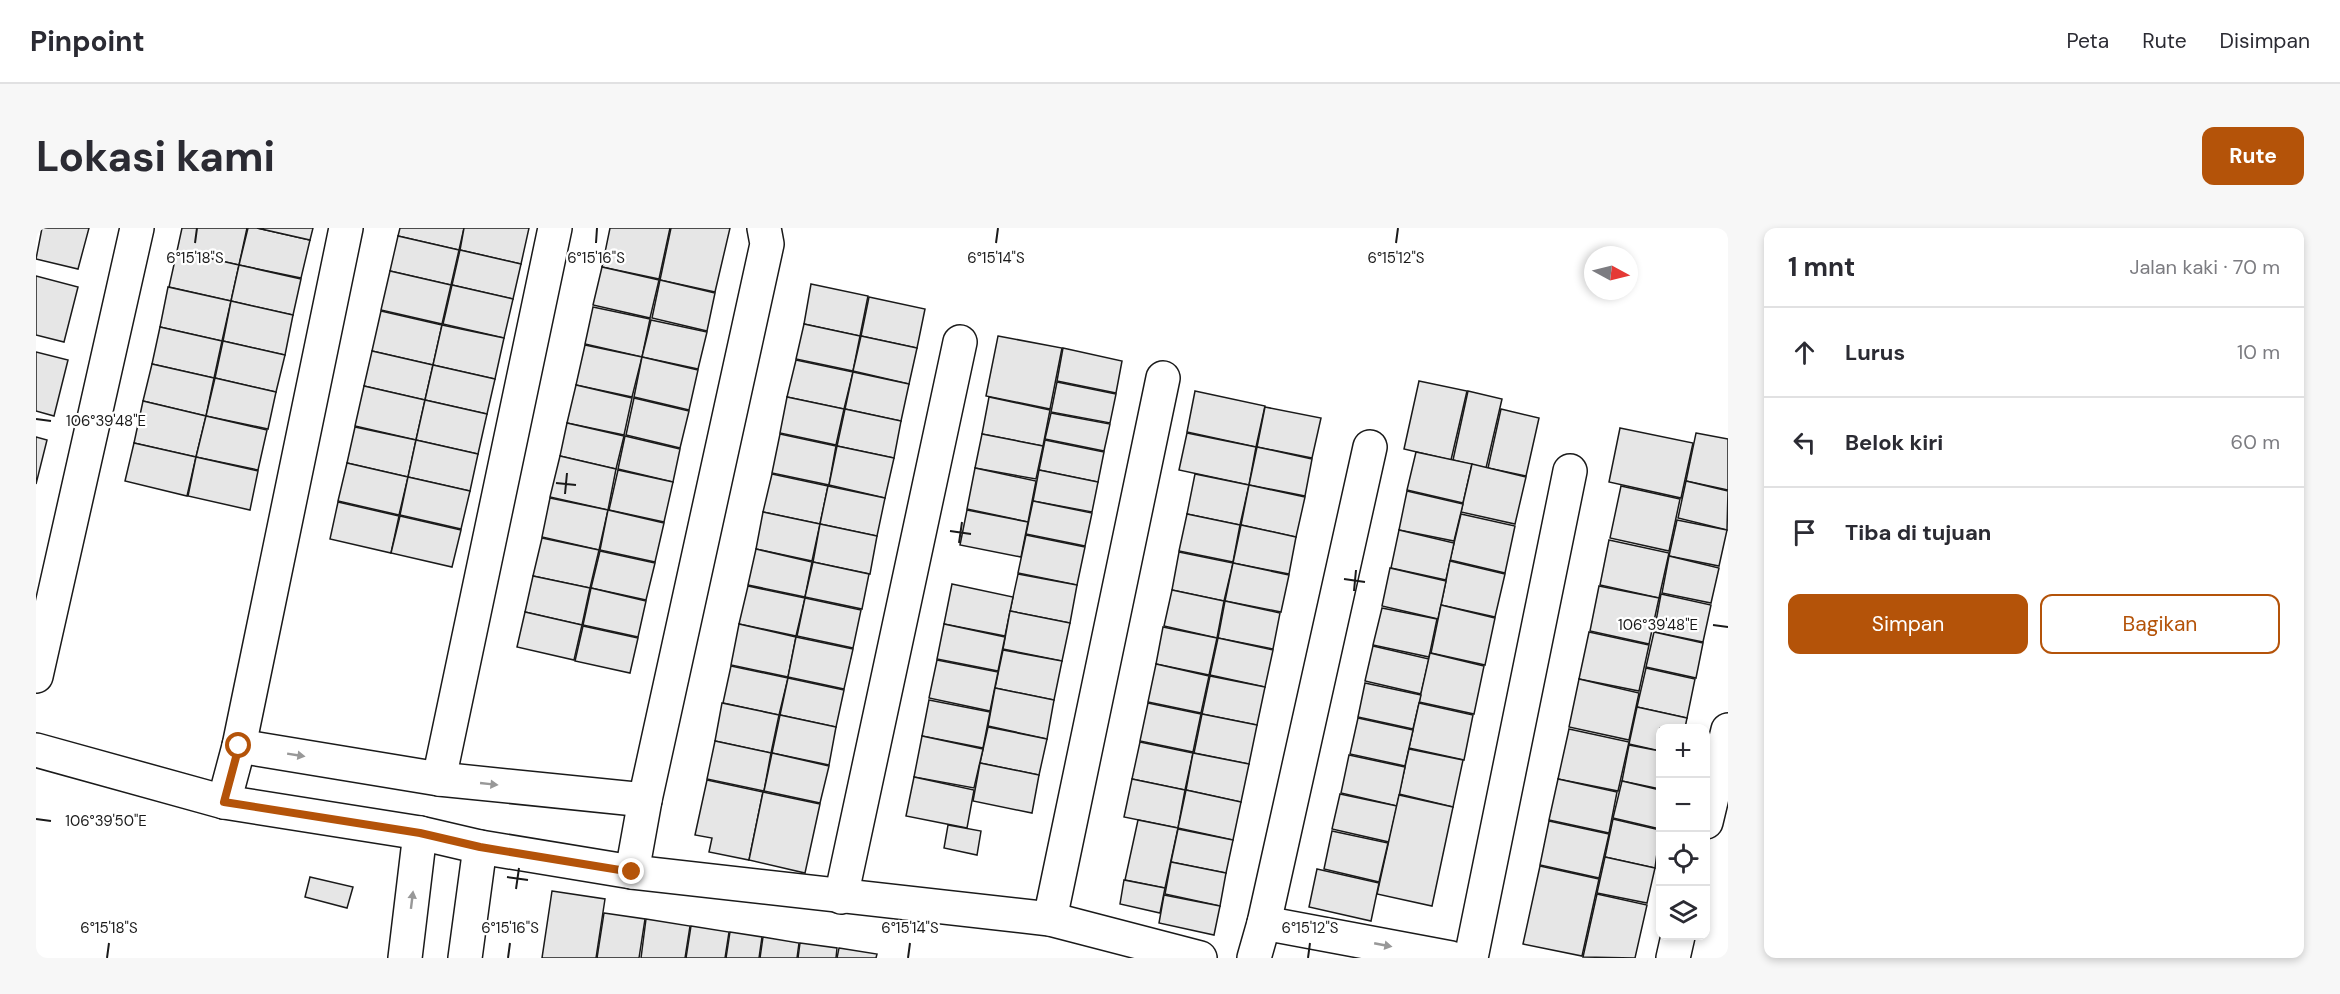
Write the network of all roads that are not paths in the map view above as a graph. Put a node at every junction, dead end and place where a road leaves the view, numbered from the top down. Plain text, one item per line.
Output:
1 (137, 228) edge
2 (346, 228) edge
3 (555, 228) edge
4 (764, 228) edge
5 (960, 342) dead end
6 (1163, 378) dead end
7 (1370, 447) dead end
8 (1570, 471) dead end
9 (36, 676) edge
10 (1728, 729) edge
11 (239, 746) junction
12 (36, 750) edge
13 (439, 779) junction
14 (645, 800) junction
15 (224, 802) junction
16 (1710, 805) edge
17 (420, 833) junction
18 (480, 847) junction
19 (632, 872) junction
20 (841, 897) junction
21 (1050, 920) junction
22 (1264, 923) junction
23 (1677, 940) edge
24 (405, 958) edge
25 (465, 958) edge
26 (1200, 958) edge
27 (1254, 958) edge
28 (1451, 958) edge
29 (1471, 958) edge
30 (1673, 958) edge

1 - 9 street
2 - 11 street
3 - 13 street
4 - 14 street
5 - 20 street
6 - 21 street
7 - 22 street
8 - 29 street
10 - 16 street
11 -> 13 street
11 - 15 street
12 - 15 street
13 -> 14 street
14 - 19 street
15 - 17 street
17 - 18 street
24 -> 17 street
18 - 19 street
18 - 25 street
19 - 20 street
20 - 21 street
21 - 26 street
22 - 27 street
22 -> 28 street
23 - 30 street

